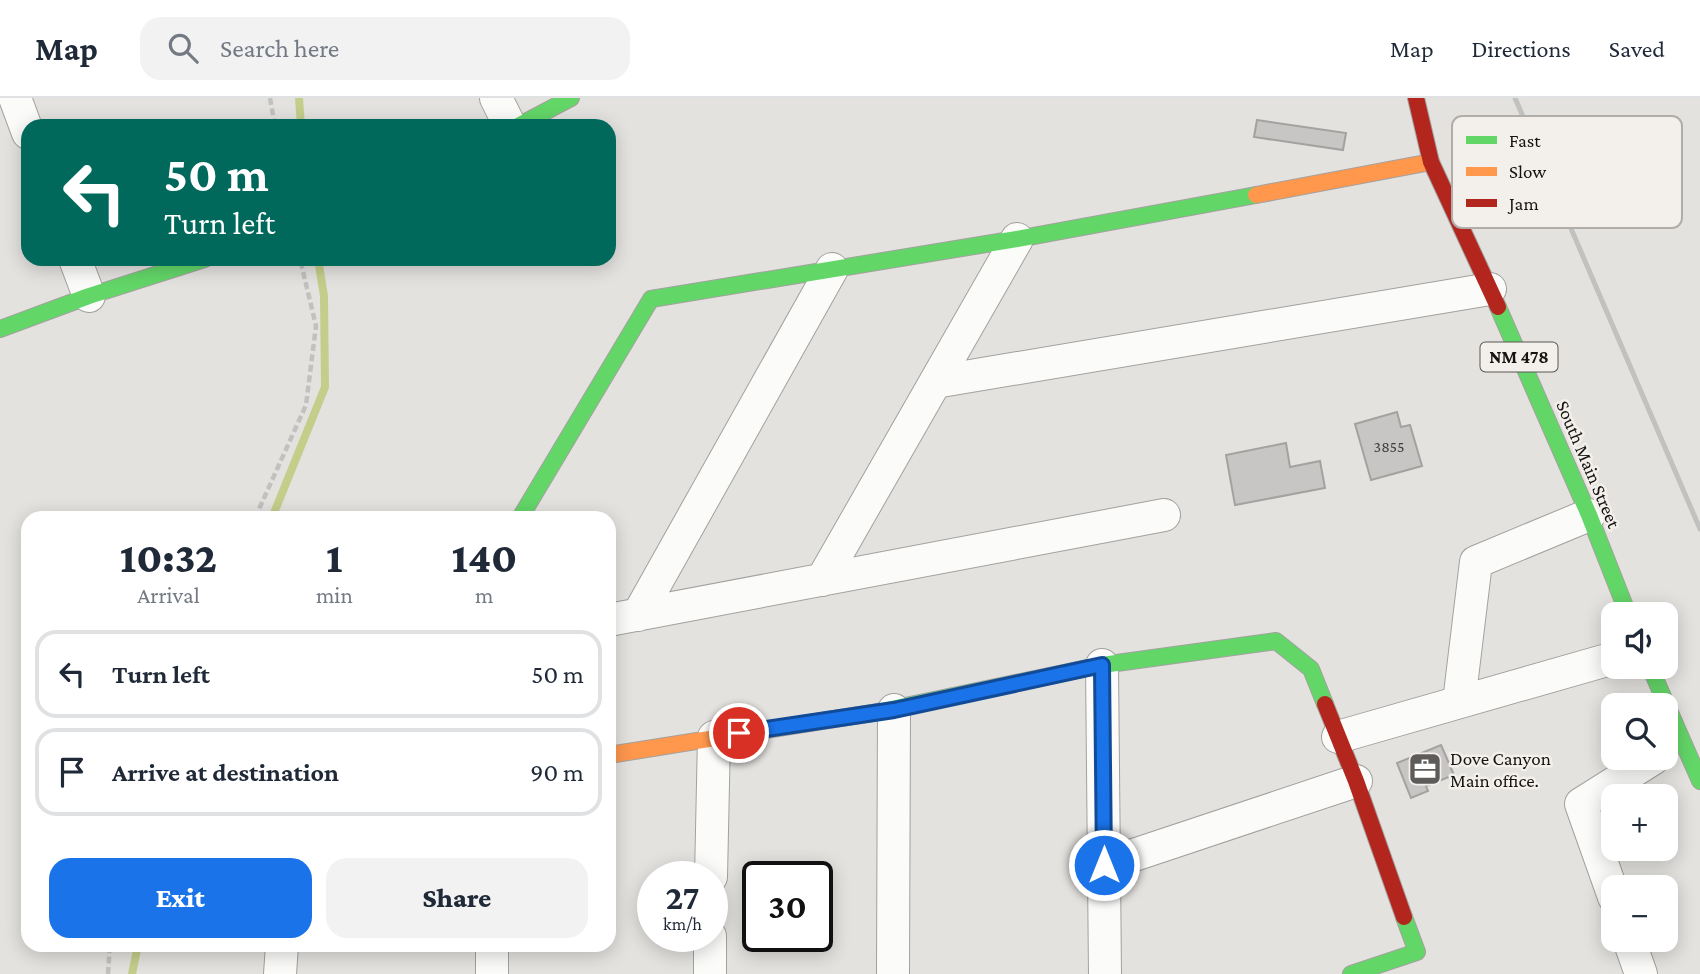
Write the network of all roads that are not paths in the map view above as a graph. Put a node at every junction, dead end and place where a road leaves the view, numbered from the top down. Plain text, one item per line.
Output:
1 (15, 98) edge
2 (496, 98) edge
3 (571, 98) edge
4 (1417, 100) edge
5 (23, 119) edge
6 (506, 119) edge
7 (531, 119) edge
8 (1431, 162) junction
9 (1452, 207) edge
10 (1462, 228) edge
11 (1017, 239) junction
12 (78, 266) edge
13 (183, 266) edge
14 (832, 269) junction
15 (1490, 289) junction
16 (89, 296) junction
17 (0, 329) edge
18 (935, 382) junction
19 (524, 511) edge
20 (1164, 515) dead end
21 (1589, 515) junction
22 (822, 580) junction
23 (1623, 602) edge
24 (623, 617) edge
25 (1601, 662) edge
26 (1102, 665) junction
27 (1459, 702) junction
28 (894, 710) junction
29 (713, 737) junction
30 (1338, 737) junction
31 (1678, 751) edge
32 (616, 754) edge
33 (1635, 770) edge
34 (1356, 781) junction
35 (1700, 781) edge
36 (711, 861) edge
37 (1104, 865) junction
38 (1606, 875) edge
39 (282, 952) edge
40 (492, 952) edge
41 (710, 952) edge
42 (1633, 952) edge
43 (280, 974) edge
44 (492, 974) edge
45 (710, 974) edge
46 (893, 974) edge
47 (1105, 974) edge
48 (1351, 974) edge
49 (1641, 974) edge

1 - 5 street
2 - 6 street
3 - 7 street
4 - 8 street, South Main Street / NM 478
8 - 9 street, South Main Street / NM 478
8 - 11 street
10 - 15 street, South Main Street / NM 478
11 - 14 street
11 - 18 street
12 - 16 street
13 - 16 street
14 - 19 street
14 - 24 street
15 - 18 street
15 - 21 street, South Main Street / NM 478
16 - 17 street
18 - 22 street
20 - 22 street
21 - 23 street, South Main Street / NM 478
21 - 27 street
22 - 24 street
25 - 27 street
26 - 28 street
26 - 30 street
26 - 37 street
27 - 30 street
28 - 29 street
28 - 46 street
29 - 32 street
29 - 36 street
30 - 34 street
31 - 35 street
33 - 38 street
34 - 37 street
34 - 48 street
37 - 47 street
39 - 43 street
40 - 44 street
41 - 45 street
42 - 49 street

